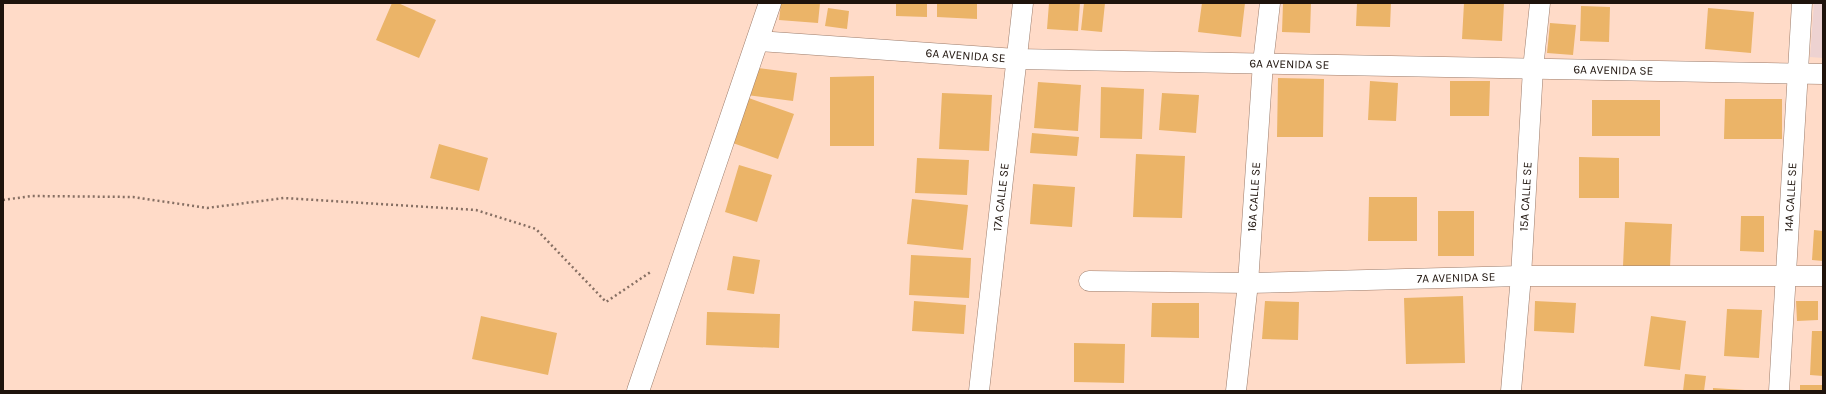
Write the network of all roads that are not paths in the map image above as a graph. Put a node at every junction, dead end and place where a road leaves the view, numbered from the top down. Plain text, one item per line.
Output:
1 (770, 3) edge
2 (1024, 3) edge
3 (1270, 3) edge
4 (1540, 3) edge
5 (1802, 3) edge
6 (756, 41) junction
7 (1016, 59) junction
8 (1263, 63) junction
9 (1533, 69) junction
10 (1797, 73) junction
11 (1823, 74) edge
12 (1521, 276) junction
13 (1786, 276) junction
14 (1823, 276) edge
15 (1089, 281) dead end
16 (1248, 283) junction
17 (638, 391) edge
18 (980, 391) edge
19 (1236, 391) edge
20 (1511, 391) edge
21 (1779, 391) edge

1 - 6 street
2 - 7 street, 17A CALLE SE
3 - 8 street, 16A CALLE SE
4 - 9 street, 15A CALLE SE
5 - 10 street, 14A CALLE SE
6 - 7 street, 6A AVENIDA SE
6 - 17 street
7 - 8 street, 6A AVENIDA SE
7 - 18 street, 17A CALLE SE
8 - 9 street, 6A AVENIDA SE
8 - 16 street, 16A CALLE SE
9 - 10 street, 6A AVENIDA SE
9 - 12 street, 15A CALLE SE
10 - 11 street, 6A AVENIDA SE
10 - 13 street, 14A CALLE SE
12 - 13 street, 7A AVENIDA SE
12 - 16 street, 7A AVENIDA SE
12 - 20 street, 15A CALLE SE
13 - 14 street, 7A AVENIDA SE
13 - 21 street, 14A CALLE SE
15 - 16 street, 7A AVENIDA SE
16 - 19 street, 16A CALLE SE

